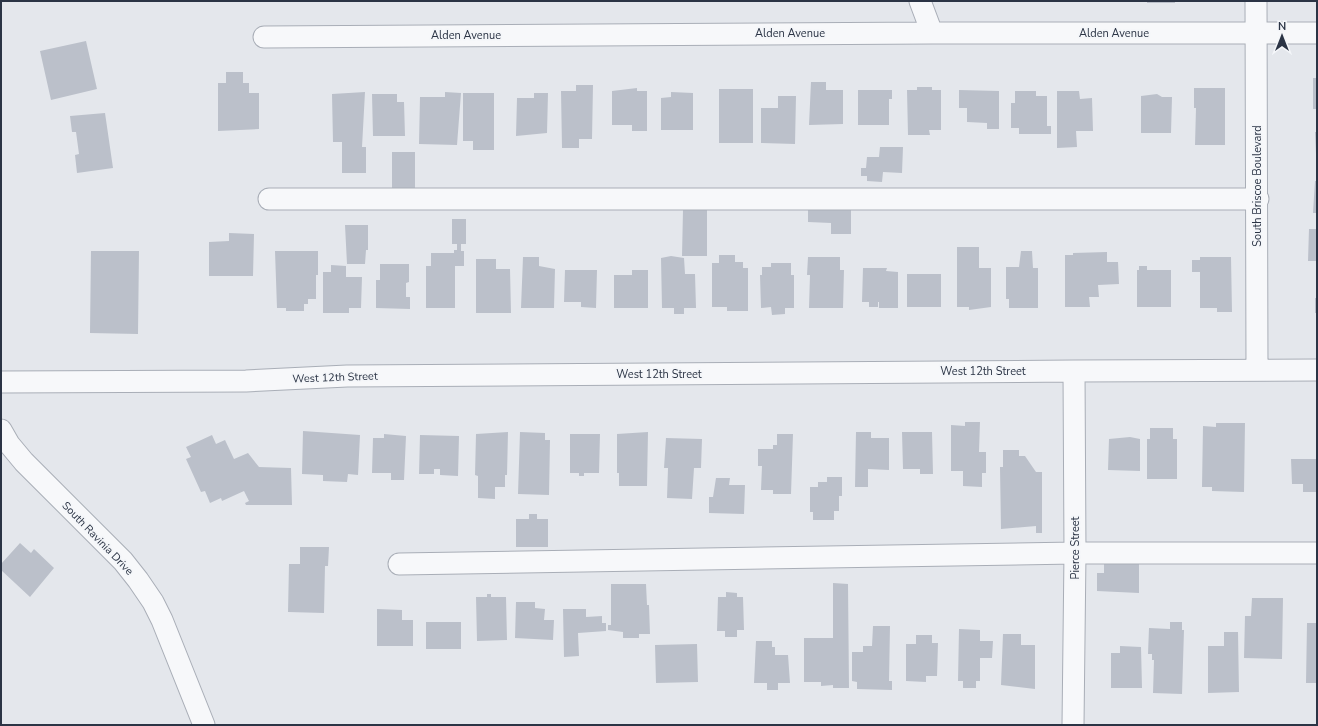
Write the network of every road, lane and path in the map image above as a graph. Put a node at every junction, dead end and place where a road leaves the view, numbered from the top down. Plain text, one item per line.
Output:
1 (920, 1) edge
2 (1256, 1) edge
3 (932, 32) junction
4 (1317, 33) edge
5 (1256, 34) junction
6 (264, 37) dead end
7 (269, 199) dead end
8 (1258, 200) junction
9 (1257, 370) junction
10 (1317, 370) edge
11 (1074, 371) junction
12 (1, 382) edge
13 (1, 430) edge
14 (1075, 553) junction
15 (1317, 553) edge
16 (399, 564) dead end
17 (204, 725) edge
18 (1073, 725) edge

1 - 3 street
2 - 5 street, South Briscoe Boulevard
3 - 5 street, Alden Avenue
3 - 6 street, Alden Avenue
4 - 5 street, Alden Avenue
5 - 8 street, South Briscoe Boulevard
7 - 8 street
8 - 9 street, South Briscoe Boulevard
9 - 10 street, West 12th Street
9 - 11 street, West 12th Street
11 - 12 street, West 12th Street
11 - 14 street, Pierce Street
13 - 17 street, South Ravinia Drive
14 - 15 street
14 - 16 street
14 - 18 street, Pierce Street

